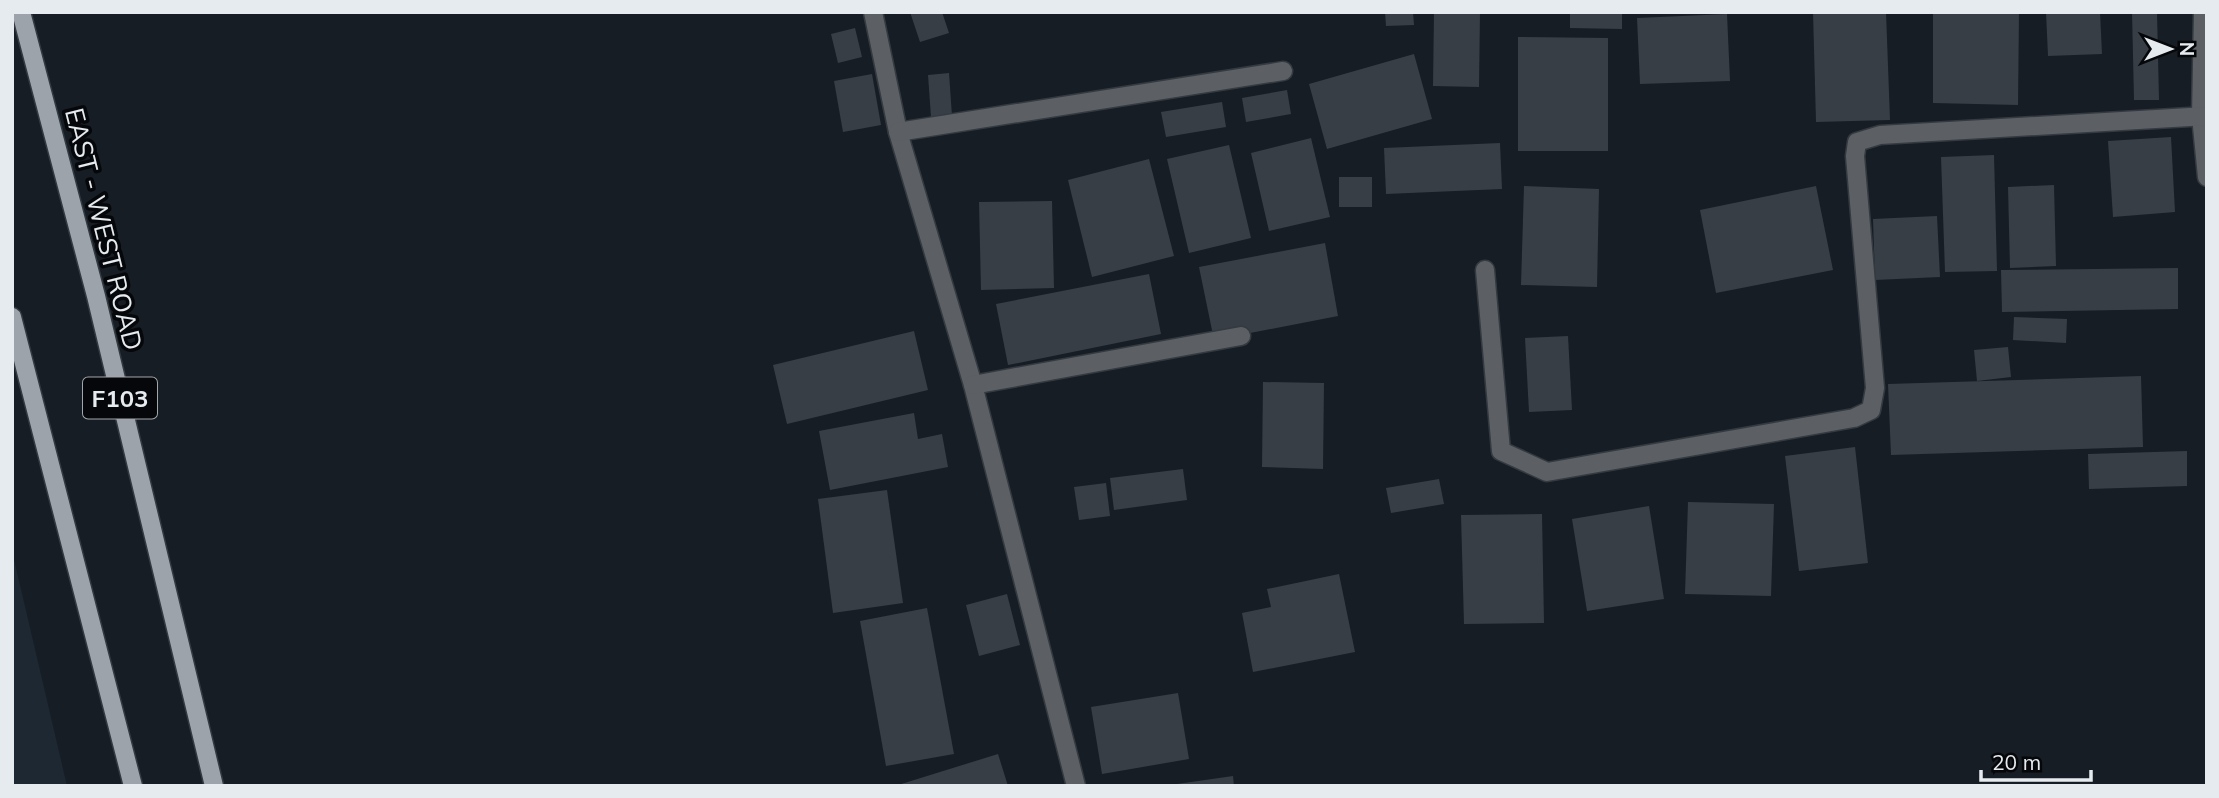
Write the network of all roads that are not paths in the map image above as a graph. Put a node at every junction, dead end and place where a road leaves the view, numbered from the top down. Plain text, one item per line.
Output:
1 (21, 12) edge
2 (873, 12) edge
3 (2203, 12) edge
4 (1283, 71) dead end
5 (2204, 116) edge
6 (898, 132) junction
7 (2207, 177) edge
8 (1485, 270) dead end
9 (12, 317) edge
10 (1241, 336) dead end
11 (972, 385) junction
12 (133, 786) edge
13 (214, 786) edge
14 (1076, 786) edge

1 - 13 main road, EAST - WEST ROAD / F103
2 - 6 street
3 - 5 street
4 - 6 street
5 - 7 street
5 - 8 street
6 - 11 street
9 - 12 main road
10 - 11 street
11 - 14 street

